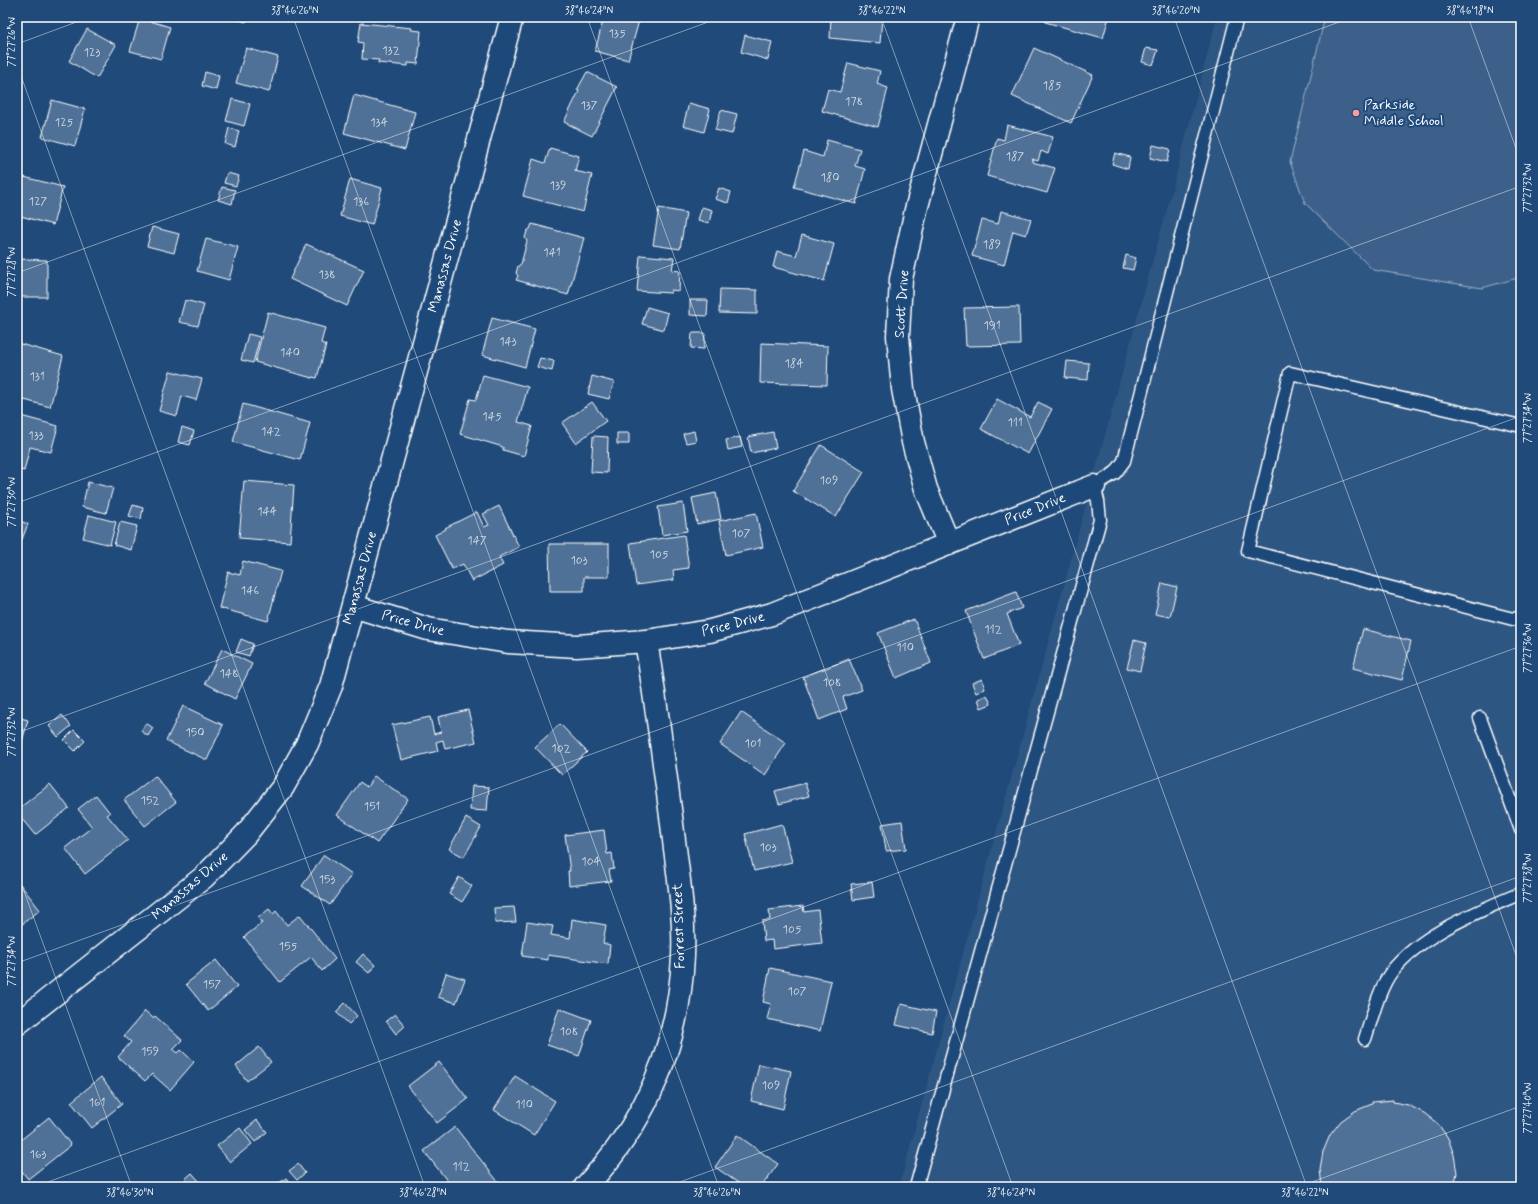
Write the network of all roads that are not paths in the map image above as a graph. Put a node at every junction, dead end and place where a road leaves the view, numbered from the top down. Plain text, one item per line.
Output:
1 (512, 17) edge
2 (968, 17) edge
3 (1237, 17) edge
4 (1521, 426) edge
5 (1094, 486) junction
6 (949, 544) junction
7 (353, 606) junction
8 (1521, 618) edge
9 (646, 641) junction
10 (1480, 718) dead end
11 (1521, 830) edge
12 (1521, 893) edge
13 (17, 1024) edge
14 (1366, 1038) dead end
15 (584, 1187) edge
16 (916, 1187) edge

1 - 7 street, Manassas Drive
2 - 6 street, Scott Drive
3 - 5 lane
4 - 8 lane
5 - 6 street, Price Drive
5 - 16 lane
6 - 9 street, Price Drive
7 - 9 street, Price Drive
7 - 13 street, Manassas Drive
9 - 15 street, Forrest Street
10 - 11 lane
12 - 14 lane

